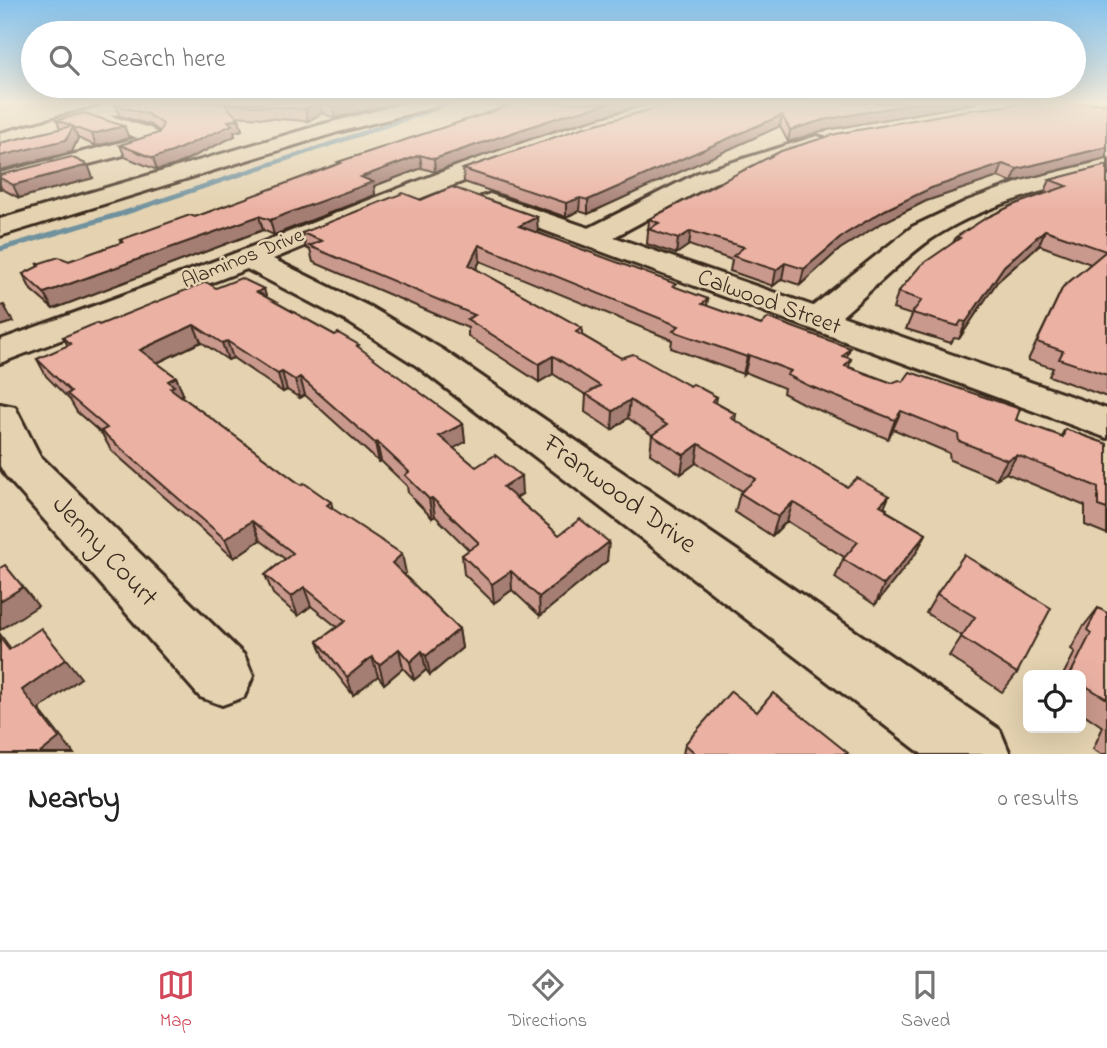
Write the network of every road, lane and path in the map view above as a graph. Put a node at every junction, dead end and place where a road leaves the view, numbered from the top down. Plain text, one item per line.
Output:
1 (156, 138) edge
2 (295, 138) edge
3 (552, 138) edge
4 (832, 138) edge
5 (1107, 167) edge
6 (0, 180) edge
7 (432, 182) junction
8 (0, 228) edge
9 (592, 238) junction
10 (248, 258) junction
11 (816, 321) junction
12 (0, 352) edge
13 (0, 417) edge
14 (1107, 424) edge
15 (222, 676) dead end
16 (976, 754) edge

1 - 6 street
2 - 8 street
3 - 7 street, Alaminos Drive
4 - 9 street
5 - 11 street
7 - 9 street, Calwood Street
7 - 10 street, Alaminos Drive
9 - 11 street, Calwood Street
10 - 12 street, Alaminos Drive
10 - 16 street, Franwood Drive
11 - 14 street, Calwood Street
13 - 15 street, Jenny Court

